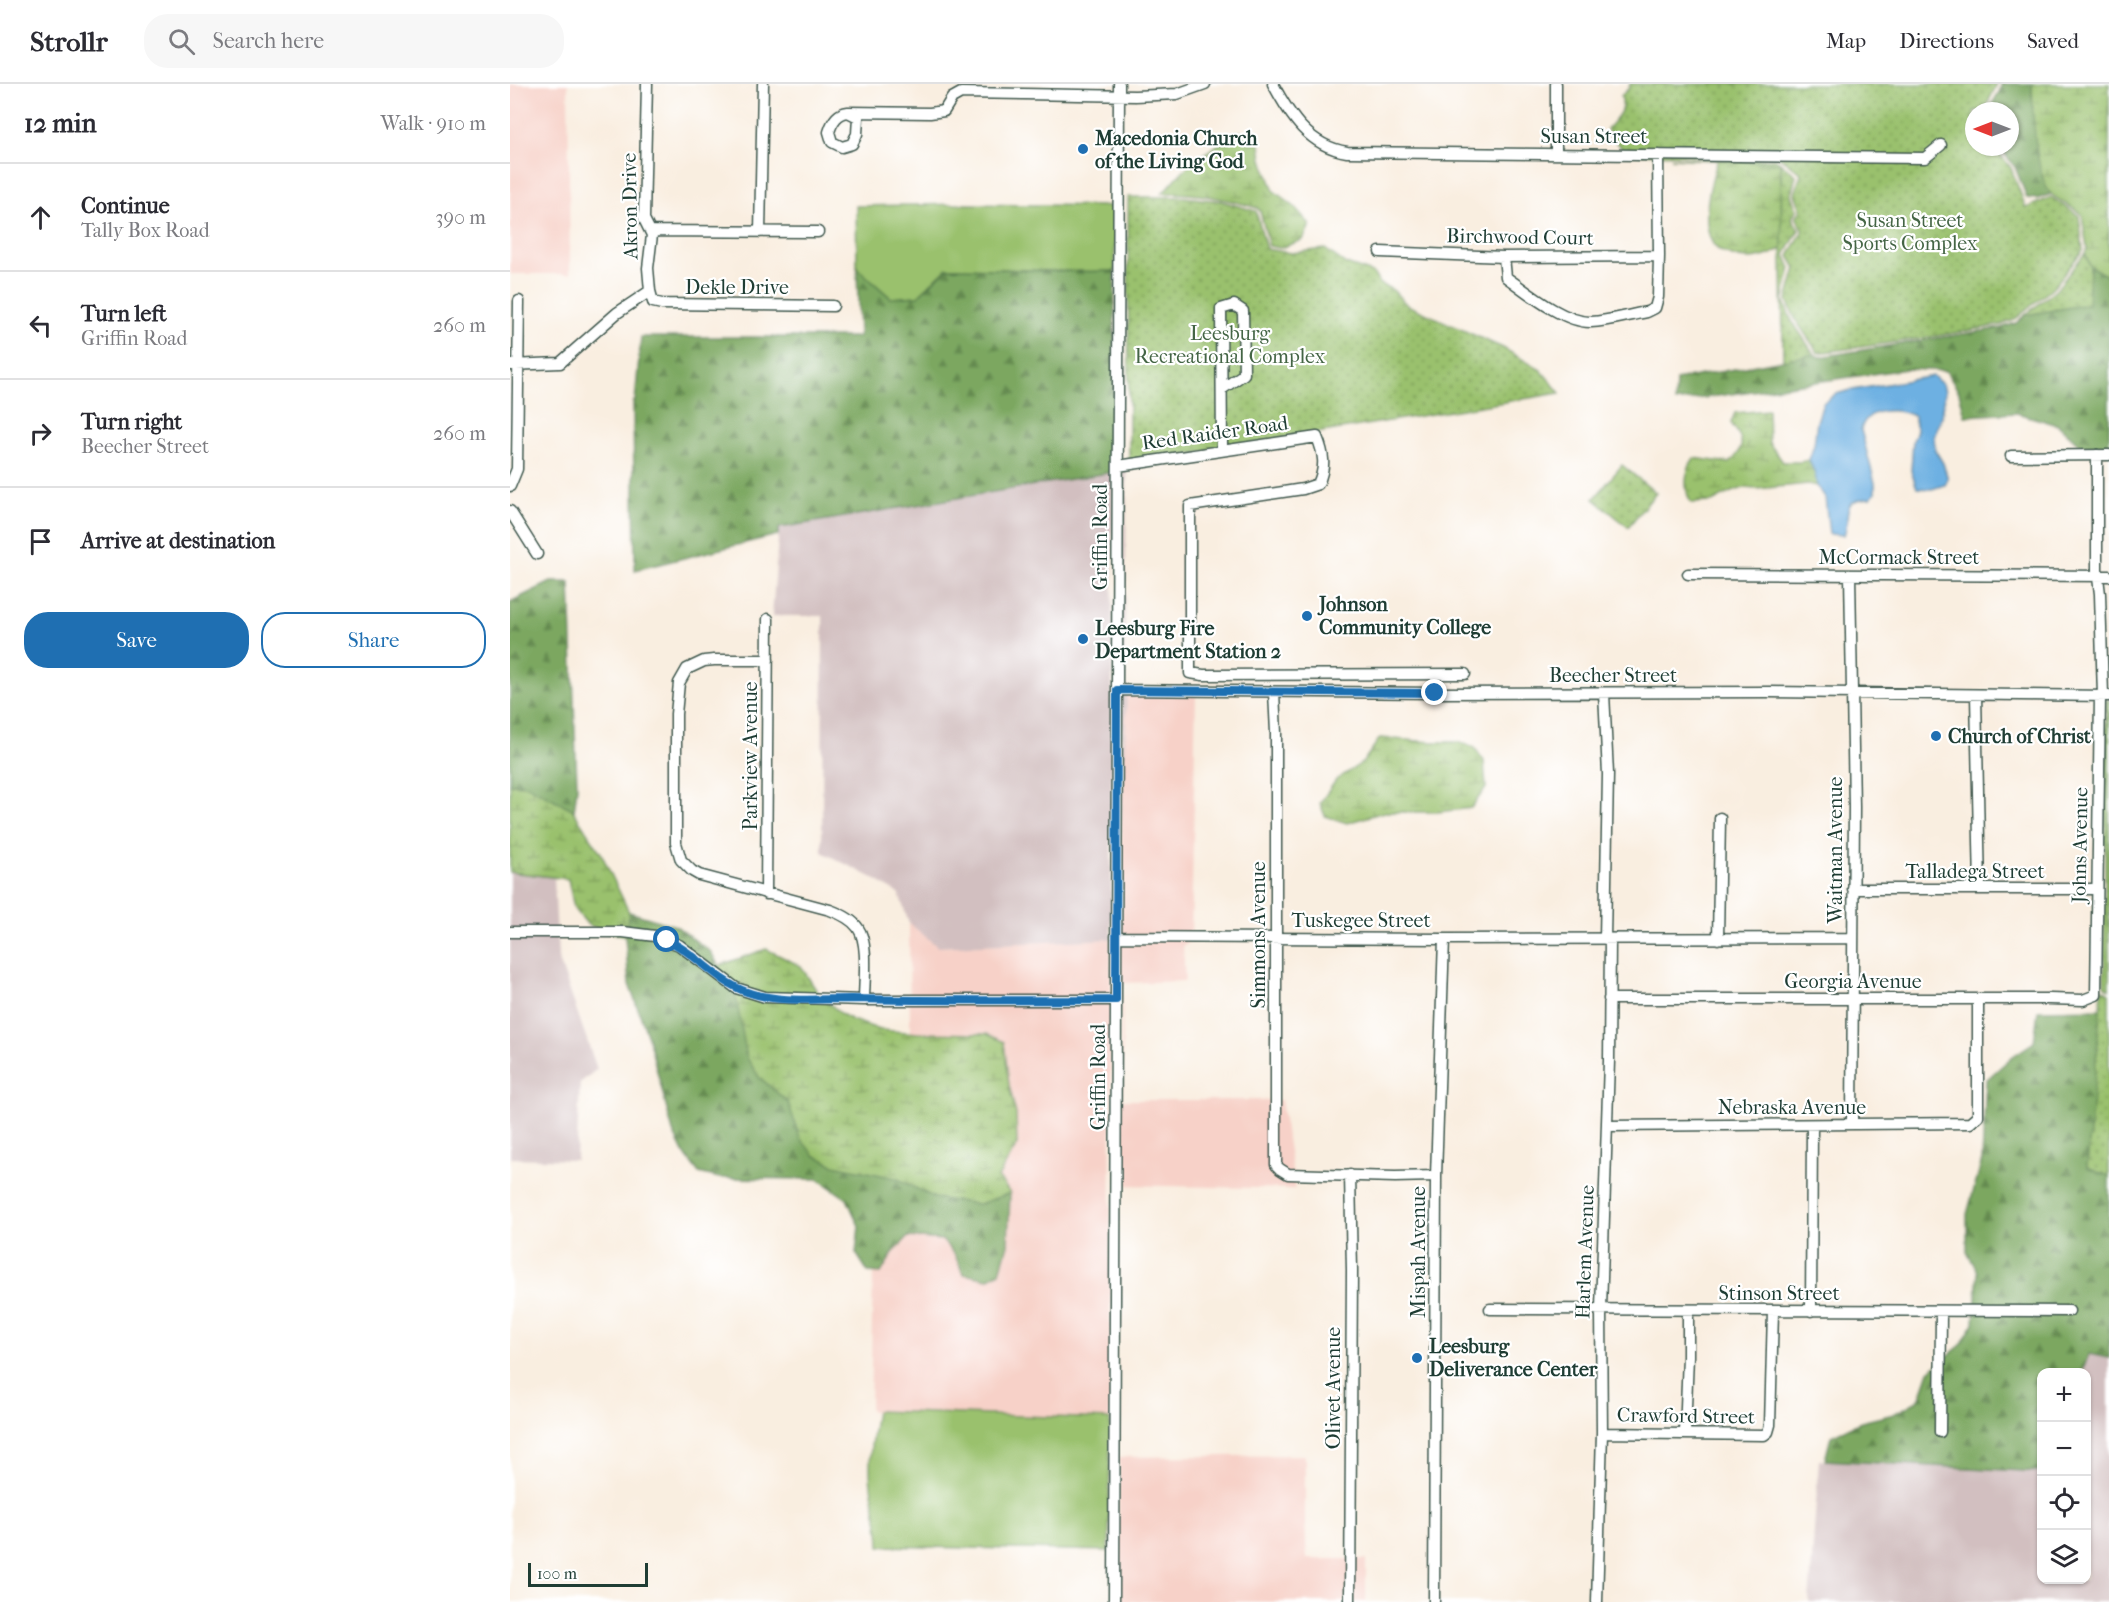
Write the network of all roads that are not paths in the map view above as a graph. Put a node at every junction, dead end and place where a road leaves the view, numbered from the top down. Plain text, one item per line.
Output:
1 (647, 84) edge
2 (763, 84) edge
3 (1204, 84) edge
4 (1273, 84) edge
5 (1556, 84) edge
6 (1119, 90) edge
7 (848, 112) dead end
8 (1941, 145) dead end
9 (1556, 154) junction
10 (1658, 154) junction
11 (650, 231) junction
12 (760, 232) junction
13 (818, 232) dead end
14 (1380, 252) dead end
15 (1659, 256) junction
16 (1504, 257) junction
17 (650, 291) junction
18 (519, 301) dead end
19 (833, 306) dead end
20 (514, 365) edge
21 (1222, 389) junction
22 (1222, 450) junction
23 (2103, 455) edge
24 (2011, 456) dead end
25 (1118, 466) junction
26 (510, 486) edge
27 (510, 511) edge
28 (537, 554) dead end
29 (1688, 574) dead end
30 (1850, 575) junction
31 (2104, 576) edge
32 (768, 619) dead end
33 (768, 660) junction
34 (1465, 674) dead end
35 (1117, 690) junction
36 (1274, 692) junction
37 (1604, 693) junction
38 (1853, 693) junction
39 (1977, 695) junction
40 (2104, 696) edge
41 (1720, 818) dead end
42 (1853, 889) junction
43 (2097, 889) junction
44 (1980, 890) junction
45 (766, 894) junction
46 (510, 932) edge
47 (1116, 937) junction
48 (1275, 938) junction
49 (1853, 938) junction
50 (1444, 939) junction
51 (1608, 939) junction
52 (1718, 939) junction
53 (2096, 995) joint
54 (1609, 999) junction
55 (1854, 999) junction
56 (864, 1000) junction
57 (1116, 1000) junction
58 (1978, 1000) junction
59 (1812, 1125) junction
60 (1852, 1125) junction
61 (1606, 1126) junction
62 (1350, 1175) junction
63 (1436, 1176) junction
64 (1490, 1310) dead end
65 (1601, 1310) junction
66 (1688, 1311) junction
67 (1773, 1311) junction
68 (1810, 1311) junction
69 (2069, 1311) dead end
70 (1941, 1312) junction
71 (1940, 1432) dead end
72 (1602, 1433) junction
73 (1685, 1433) junction
74 (1114, 1602) edge
75 (1350, 1602) edge
76 (1434, 1602) edge
77 (1597, 1602) edge

1 - 11 street, Akron Drive
2 - 12 street
3 - 6 street
4 - 9 street, Susan Street
5 - 9 street
6 - 7 street
6 - 25 street, Griffin Road
8 - 10 street, Susan Street
9 - 10 street, Susan Street
10 - 15 street
11 - 12 street
11 - 17 street, Akron Drive
12 - 13 street
14 - 16 street, Birchwood Court
15 - 16 street, Birchwood Court
15 - 16 street
17 - 19 street, Dekle Drive
17 - 20 street
18 - 20 street
20 - 26 street
21 - 21 street
21 - 22 street
22 - 25 street, Red Raider Road
22 - 34 street, Red Raider Road
23 - 24 street
23 - 31 street, Johns Avenue
25 - 35 street, Griffin Road
27 - 28 street
29 - 30 street, McCormack Street
30 - 31 street, McCormack Street
30 - 38 street, Waitman Avenue
31 - 40 street, Johns Avenue
32 - 33 street, Parkview Avenue
33 - 45 street, Parkview Avenue
33 - 45 street
35 - 36 street, Beecher Street
35 - 47 street, Griffin Road
36 - 37 street, Beecher Street
36 - 48 street, Simmons Avenue
37 - 38 street, Beecher Street
37 - 51 street, Harlem Avenue
38 - 39 street, Beecher Street
38 - 42 street, Waitman Avenue
39 - 40 street, Beecher Street
39 - 44 street
40 - 43 street, Johns Avenue
41 - 52 street
42 - 44 street, Talladega Street
42 - 49 street, Waitman Avenue
43 - 44 street, Talladega Street
43 - 53 street, Johns Avenue
45 - 56 street
46 - 56 street
47 - 48 street, Tuskegee Street
47 - 57 street, Griffin Road
48 - 50 street, Tuskegee Street
48 - 62 street, Simmons Avenue
49 - 52 street, Tuskegee Street
49 - 55 street, Waitman Avenue
50 - 51 street, Tuskegee Street
50 - 63 street, Mispah Avenue
51 - 52 street, Tuskegee Street
51 - 54 street, Harlem Avenue
53 - 58 street, Georgia Avenue
54 - 55 street, Georgia Avenue
54 - 61 street, Harlem Avenue
55 - 58 street, Georgia Avenue
55 - 60 street, Waitman Avenue
56 - 57 street
57 - 74 street, Griffin Road
58 - 60 street, Nebraska Avenue
59 - 60 street, Nebraska Avenue
59 - 61 street, Nebraska Avenue
59 - 68 street
61 - 65 street, Harlem Avenue
62 - 63 street
62 - 75 street, Olivet Avenue
63 - 76 street, Mispah Avenue
64 - 65 street, Stinson Street
65 - 66 street, Stinson Street
65 - 72 street, Harlem Avenue
66 - 67 street, Stinson Street
66 - 73 street
67 - 68 street, Stinson Street
67 - 73 street, Crawford Street
68 - 70 street, Stinson Street
69 - 70 street, Stinson Street
70 - 71 street
72 - 73 street, Crawford Street
72 - 77 street, Harlem Avenue

